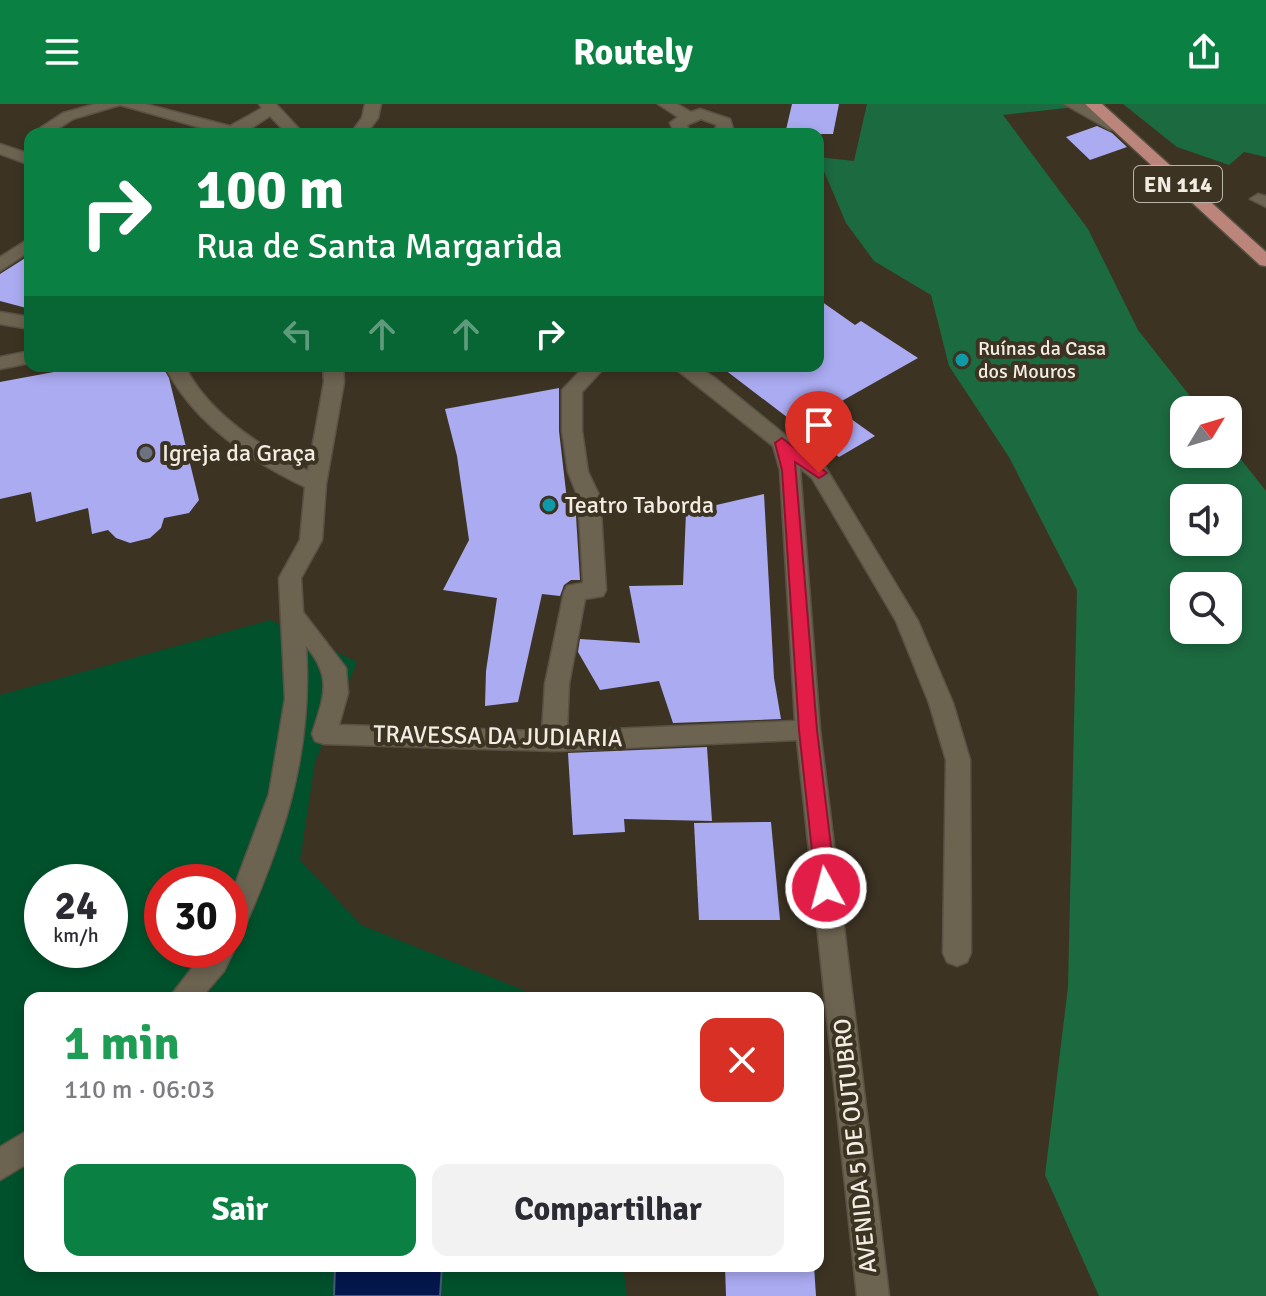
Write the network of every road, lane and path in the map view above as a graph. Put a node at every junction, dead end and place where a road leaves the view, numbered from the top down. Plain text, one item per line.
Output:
1 (113, 104) edge
2 (127, 104) edge
3 (373, 104) edge
4 (666, 104) edge
5 (1072, 104) edge
6 (1093, 104) edge
7 (269, 106) edge
8 (687, 116) junction
9 (1116, 127) junction
10 (49, 128) edge
11 (219, 128) edge
12 (241, 128) edge
13 (290, 128) edge
14 (362, 128) edge
15 (680, 128) edge
16 (724, 128) edge
17 (24, 248) edge
18 (1266, 261) edge
19 (0, 266) edge
20 (0, 318) edge
21 (24, 322) edge
22 (24, 358) edge
23 (0, 363) edge
24 (177, 372) edge
25 (333, 372) edge
26 (590, 372) edge
27 (692, 372) edge
28 (782, 443) junction
29 (316, 484) junction
30 (293, 615) junction
31 (808, 730) junction
32 (555, 741) junction
33 (248, 888) edge
34 (957, 953) dead end
35 (209, 968) edge
36 (188, 992) edge
37 (24, 1148) edge
38 (0, 1165) edge
39 (873, 1296) edge

1 - 10 street
2 - 11 street
3 - 14 street
4 - 8 street
5 - 9 street
6 - 9 main road, EN 114
7 - 12 street
7 - 13 street
8 - 15 street
8 - 16 street
9 - 18 main road, EN 114
17 - 19 street
20 - 21 street
22 - 23 street
24 - 29 street
25 - 29 street
26 - 32 street
27 - 28 street
28 - 31 street, AVENIDA 5 DE OUTUBRO
28 - 34 street
29 - 30 street
30 - 32 street, TRAVESSA DA JUDIARIA
30 - 33 street
31 - 32 street, TRAVESSA DA JUDIARIA
31 - 39 street, AVENIDA 5 DE OUTUBRO
35 - 36 street
37 - 38 street

